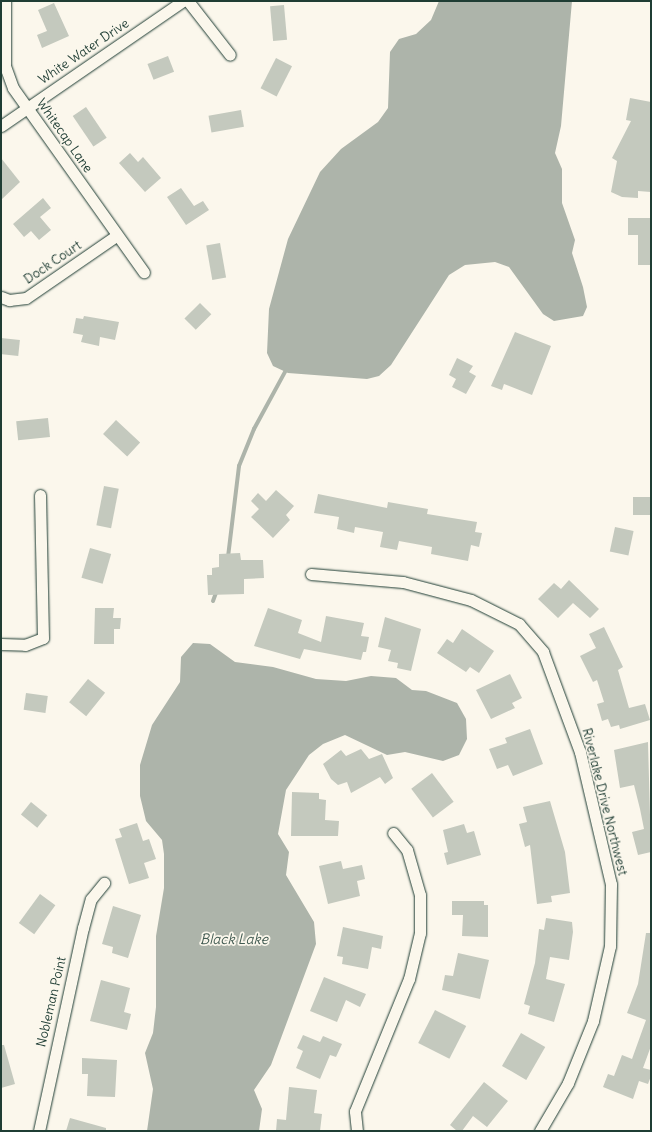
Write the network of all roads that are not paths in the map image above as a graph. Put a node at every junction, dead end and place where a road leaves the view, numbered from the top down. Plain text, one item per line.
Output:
1 (5, 1) edge
2 (183, 1) edge
3 (188, 1) edge
4 (230, 55) dead end
5 (27, 107) junction
6 (1, 126) edge
7 (116, 236) junction
8 (144, 272) dead end
9 (1, 297) edge
10 (40, 495) dead end
11 (311, 574) dead end
12 (1, 644) edge
13 (393, 833) dead end
14 (104, 883) dead end
15 (39, 1131) edge
16 (357, 1131) edge
17 (540, 1131) edge

1 - 5 street, Whitecap Lane
2 - 5 street, White Water Drive
3 - 4 street
5 - 6 street, White Water Drive
5 - 7 street, Whitecap Lane
7 - 8 street, Whitecap Lane
7 - 9 street, Dock Court
10 - 12 street
11 - 17 street, Riverlake Drive Northwest
13 - 16 street
14 - 15 street, Nobleman Point

